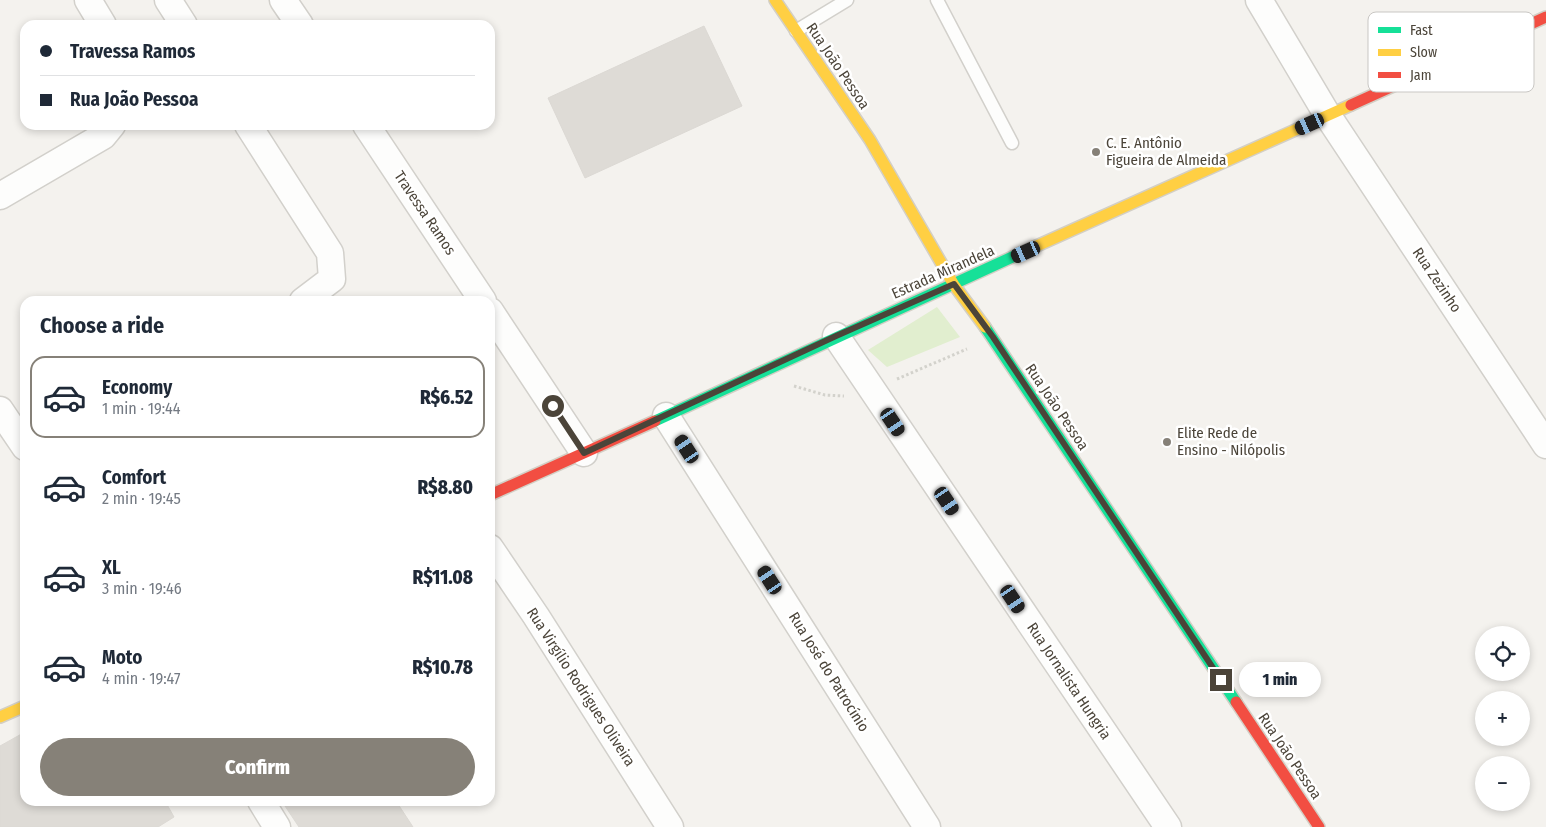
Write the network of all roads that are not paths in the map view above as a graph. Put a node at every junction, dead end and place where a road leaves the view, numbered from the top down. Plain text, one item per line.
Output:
1 (88, 0) edge
2 (168, 0) edge
3 (283, 0) edge
4 (775, 0) edge
5 (847, 0) edge
6 (936, 0) edge
7 (1259, 0) edge
8 (101, 20) edge
9 (181, 20) edge
10 (297, 20) edge
11 (796, 31) junction
12 (1383, 92) edge
13 (1328, 116) junction
14 (108, 130) edge
15 (251, 130) edge
16 (369, 130) edge
17 (1012, 143) dead end
18 (0, 196) edge
19 (954, 284) junction
20 (310, 296) edge
21 (480, 296) edge
22 (495, 319) edge
23 (836, 336) junction
24 (0, 410) edge
25 (666, 416) junction
26 (20, 440) edge
27 (1546, 445) edge
28 (584, 453) junction
29 (495, 493) edge
30 (495, 556) edge
31 (20, 708) edge
32 (0, 717) edge
33 (264, 806) edge
34 (278, 827) edge
35 (670, 827) edge
36 (927, 827) edge
37 (1168, 827) edge
38 (1319, 827) edge

1 - 8 street
2 - 9 street
3 - 10 street
4 - 11 main road, Rua João Pessoa
5 - 11 lane
6 - 17 lane
7 - 13 street, Rua Zezinho
11 - 19 main road, Rua João Pessoa
12 - 13 main road, Estrada Mirandela
13 - 19 main road, Estrada Mirandela
13 - 27 street, Rua Zezinho
14 - 18 street
15 - 20 street
16 - 21 street, Travessa Ramos
19 - 23 main road, Estrada Mirandela
19 - 38 main road, Rua João Pessoa
22 - 28 street
23 - 25 main road, Estrada Mirandela
23 - 37 street, Rua Jornalista Hungria
24 - 26 street
25 - 28 main road, Estrada Mirandela
25 - 36 street, Rua José do Patrocínio
28 - 29 main road, Estrada Mirandela
30 - 35 street, Rua Virgílio Rodrigues Oliveira
31 - 32 main road
33 - 34 street

